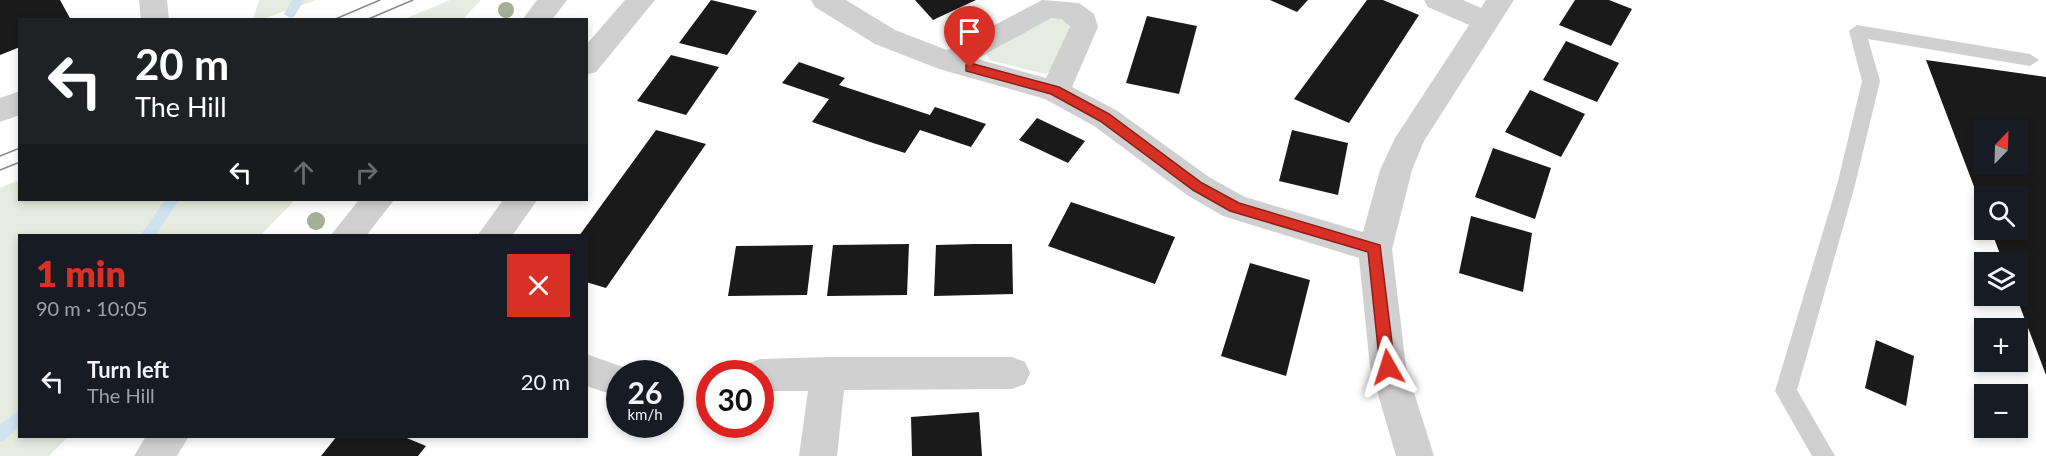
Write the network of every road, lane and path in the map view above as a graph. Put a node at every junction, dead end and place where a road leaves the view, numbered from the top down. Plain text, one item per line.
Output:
1 (153, 0) edge
2 (553, 0) edge
3 (641, 0) edge
4 (825, 0) edge
5 (1438, 0) edge
6 (1493, 10) edge
7 (155, 18) edge
8 (538, 18) edge
9 (2031, 60) dead end
10 (588, 62) edge
11 (949, 62) junction
12 (1055, 90) junction
13 (18, 103) edge
14 (0, 111) edge
15 (377, 201) edge
16 (520, 201) edge
17 (348, 234) edge
18 (495, 234) edge
19 (1375, 249) junction
20 (828, 373) junction
21 (1012, 373) dead end
22 (774, 375) edge
23 (168, 438) edge
24 (153, 456) edge
25 (818, 456) edge
26 (1415, 456) edge
27 (1824, 456) edge

1 - 7 street
2 - 8 street
3 - 10 street
4 - 11 street
5 - 6 street
6 - 19 street
9 - 27 lane
11 - 12 street
11 - 12 street
12 - 19 street
13 - 14 street
15 - 17 street
16 - 18 street
19 - 26 street
20 - 21 street
20 - 22 street
20 - 25 street
23 - 24 street

